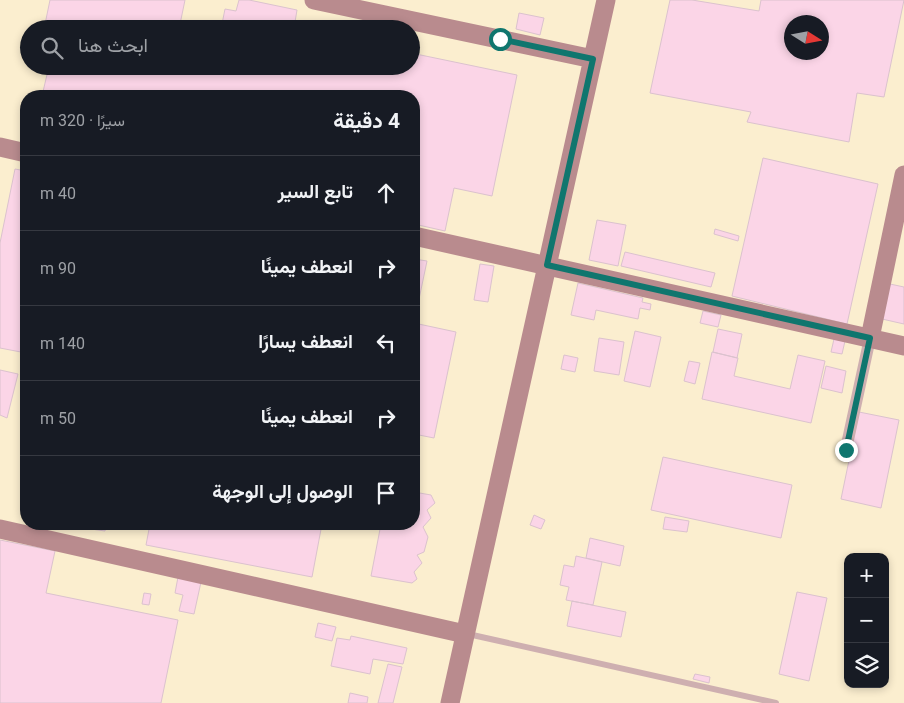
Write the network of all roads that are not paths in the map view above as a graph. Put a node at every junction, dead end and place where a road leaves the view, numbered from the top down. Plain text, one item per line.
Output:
1 (314, 0) edge
2 (606, 0) edge
3 (409, 20) edge
4 (420, 22) edge
5 (593, 59) junction
6 (0, 147) edge
7 (20, 152) edge
8 (904, 175) edge
9 (420, 237) edge
10 (547, 265) junction
11 (870, 338) junction
12 (904, 346) edge
13 (846, 450) dead end
14 (0, 529) edge
15 (465, 634) junction
16 (450, 703) edge
17 (776, 703) edge

1 - 3 street
2 - 5 street
4 - 5 street
5 - 10 street
6 - 7 street
8 - 11 street
9 - 10 street
10 - 11 street
10 - 15 street
11 - 12 street
11 - 13 street
14 - 15 street
15 - 16 street
15 - 17 lane

